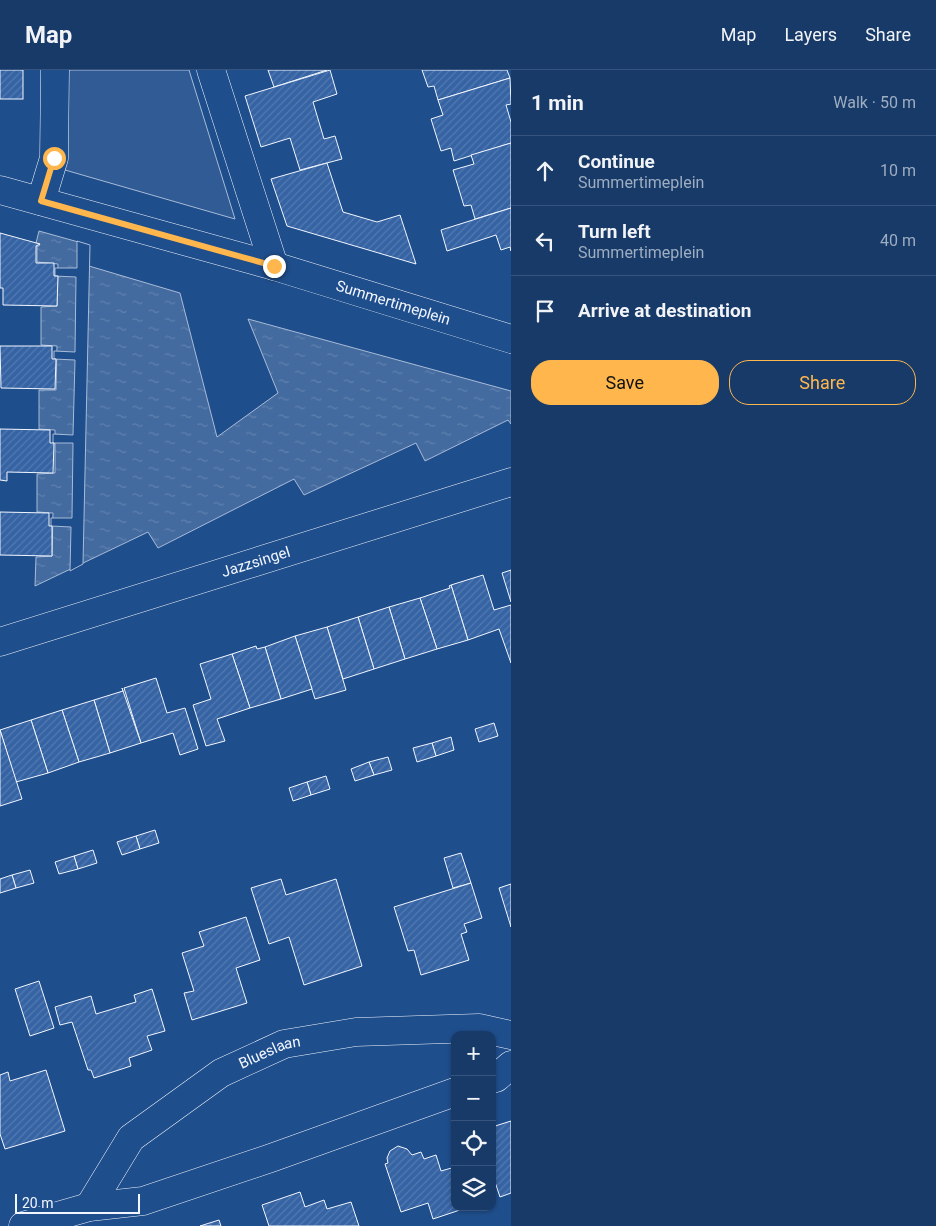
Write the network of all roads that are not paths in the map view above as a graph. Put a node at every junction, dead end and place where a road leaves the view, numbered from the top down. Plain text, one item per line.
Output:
1 (55, 70) edge
2 (211, 70) edge
3 (0, 190) edge
4 (41, 201) junction
5 (274, 266) junction
6 (511, 339) edge
7 (511, 482) edge
8 (0, 642) edge
9 (511, 1035) edge
10 (511, 1065) edge
11 (496, 1078) edge
12 (451, 1093) edge
13 (89, 1207) junction
14 (23, 1226) edge

1 - 4 street
2 - 5 street
3 - 4 street, Summertimeplein
4 - 5 street, Summertimeplein
5 - 6 street, Summertimeplein
7 - 8 street, Jazzsingel
9 - 13 street, Blueslaan
10 - 11 street
12 - 13 street
13 - 14 street

